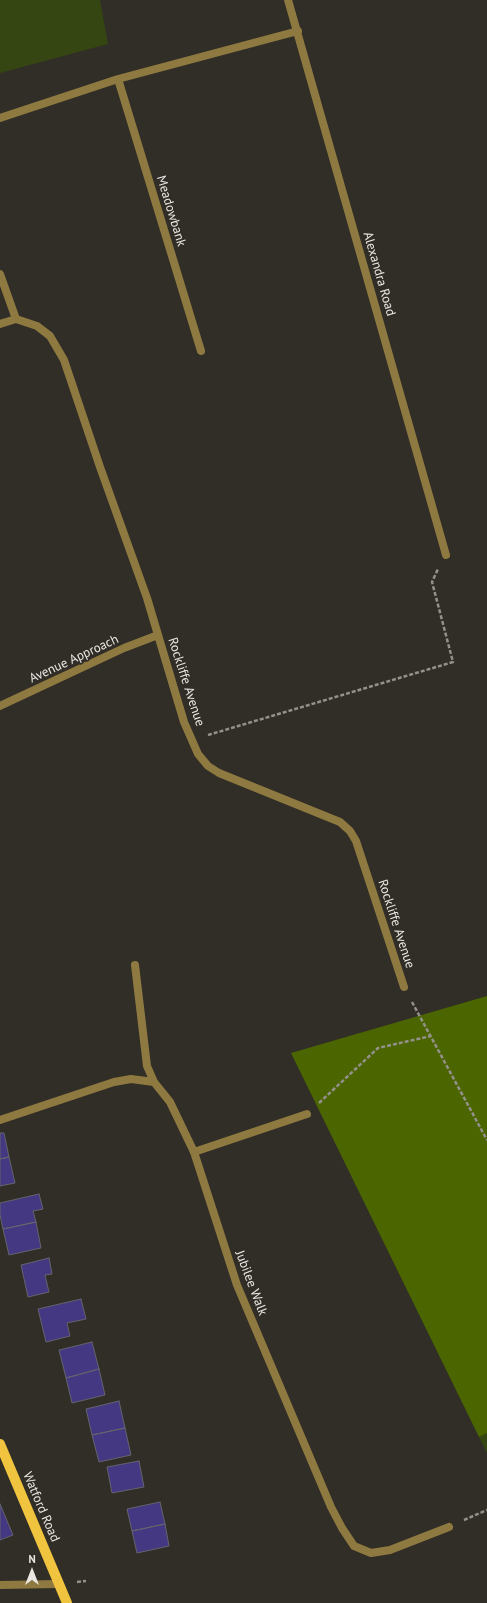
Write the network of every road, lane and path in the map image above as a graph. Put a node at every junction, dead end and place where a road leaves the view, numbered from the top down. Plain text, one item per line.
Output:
1 (288, 0) edge
2 (298, 31) junction
3 (118, 79) junction
4 (0, 118) edge
5 (0, 274) edge
6 (16, 319) junction
7 (0, 324) edge
8 (201, 351) dead end
9 (446, 555) joint
10 (158, 635) junction
11 (0, 706) edge
12 (192, 740) junction
13 (135, 965) dead end
14 (404, 987) joint
15 (431, 1036) junction
16 (154, 1082) junction
17 (307, 1114) joint
18 (0, 1120) edge
19 (487, 1140) edge
20 (194, 1152) junction
21 (0, 1444) edge
22 (487, 1510) edge
23 (449, 1527) joint
24 (0, 1584) edge
25 (59, 1584) junction
26 (67, 1603) edge

1 - 2 street, Alexandra Road
2 - 3 street
2 - 9 street, Alexandra Road
3 - 4 street
3 - 8 street, Meadowbank
5 - 6 street
6 - 7 street
6 - 10 street, Rockliffe Avenue
9 - 12 path
10 - 11 street, Avenue Approach
10 - 12 street, Rockliffe Avenue
12 - 14 street, Rockliffe Avenue
13 - 16 street, Jubilee Walk
14 - 15 path
15 - 17 path
15 - 19 path
16 - 18 street
16 - 20 street, Jubilee Walk
17 - 20 street
20 - 23 street, Jubilee Walk
21 - 25 main road, Watford Road
22 - 23 path
24 - 25 street
25 - 26 main road, Watford Road

